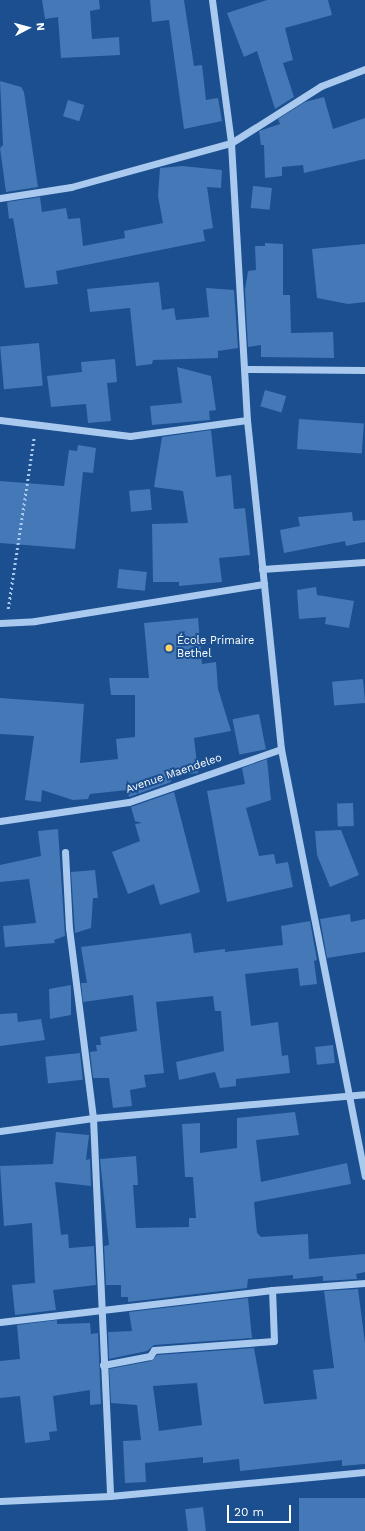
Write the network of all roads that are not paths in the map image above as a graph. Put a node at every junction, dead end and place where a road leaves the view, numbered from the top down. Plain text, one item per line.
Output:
1 (212, 0) edge
2 (365, 69) edge
3 (231, 143) junction
4 (0, 198) edge
5 (246, 369) junction
6 (365, 370) edge
7 (0, 420) edge
8 (247, 420) junction
9 (365, 562) edge
10 (262, 569) junction
11 (264, 584) junction
12 (3, 623) edge
13 (281, 749) junction
14 (0, 821) edge
15 (65, 852) dead end
16 (365, 1094) edge
17 (350, 1095) junction
18 (93, 1118) junction
19 (0, 1131) edge
20 (365, 1176) edge
21 (365, 1283) edge
22 (272, 1290) junction
23 (99, 1309) junction
24 (0, 1322) edge
25 (103, 1365) junction
26 (365, 1472) edge
27 (110, 1496) junction
28 (0, 1501) edge

1 - 3 street
2 - 3 street
3 - 4 street
3 - 5 street
5 - 6 street
5 - 8 street
7 - 8 street
8 - 10 street
9 - 10 street
10 - 11 street
11 - 12 street
11 - 13 street
13 - 14 street, Avenue Maendeleo
13 - 17 street
15 - 18 street
16 - 17 street
17 - 18 street
17 - 20 street
18 - 19 street
18 - 23 street
21 - 22 street
22 - 23 street
22 - 25 street
23 - 24 street
23 - 25 street
25 - 27 street
26 - 27 street
27 - 28 street

